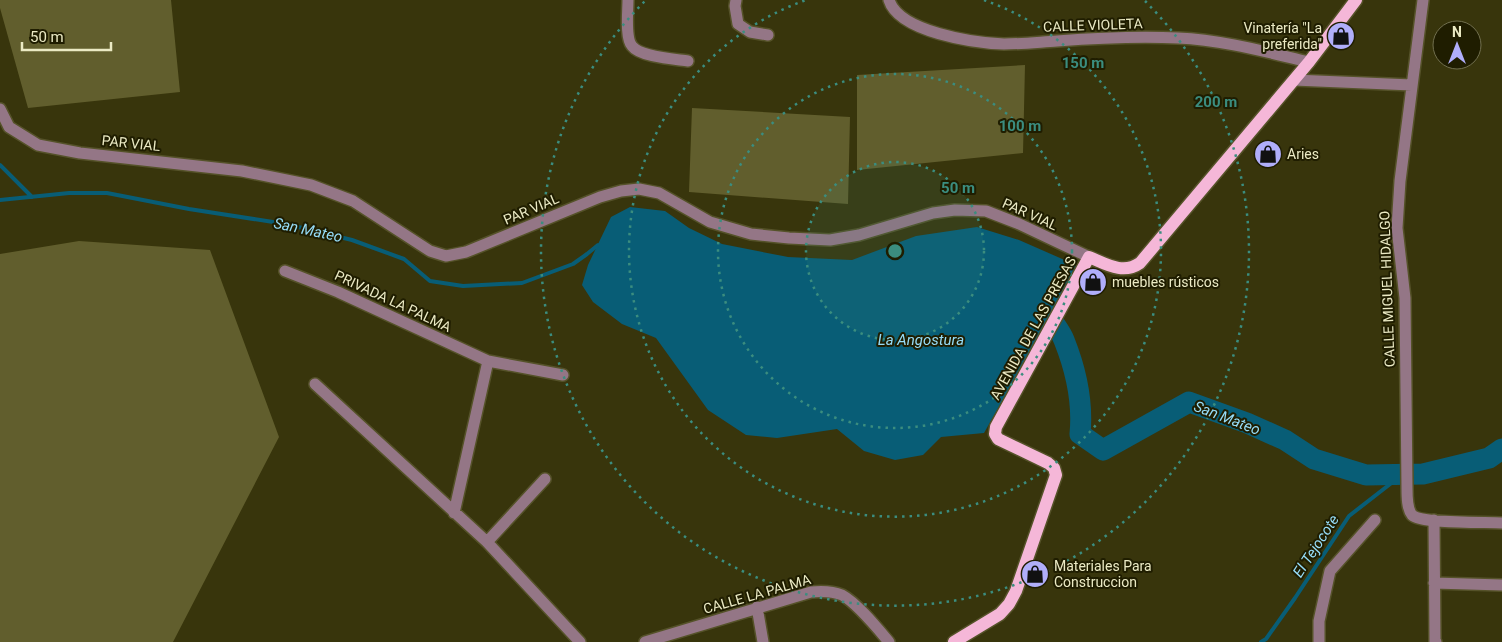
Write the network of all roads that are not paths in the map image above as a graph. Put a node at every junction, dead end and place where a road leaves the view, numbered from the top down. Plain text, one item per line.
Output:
1 (628, 0) edge
2 (736, 0) edge
3 (889, 0) edge
4 (1356, 0) edge
5 (1423, 0) edge
6 (768, 35) dead end
7 (688, 61) dead end
8 (1309, 62) junction
9 (1294, 80) junction
10 (1412, 86) junction
11 (0, 109) edge
12 (1089, 257) junction
13 (285, 270) dead end
14 (488, 361) junction
15 (563, 375) dead end
16 (315, 384) dead end
17 (546, 479) dead end
18 (454, 513) junction
19 (1375, 520) dead end
20 (1434, 520) junction
21 (1502, 523) edge
22 (487, 542) junction
23 (1434, 583) junction
24 (1502, 585) edge
25 (757, 607) junction
26 (662, 640) edge
27 (580, 642) edge
28 (645, 642) edge
29 (763, 642) edge
30 (889, 642) edge
31 (954, 642) edge
32 (1319, 642) edge
33 (1435, 642) edge

1 - 7 street
2 - 6 street
3 - 8 street, CALLE VIOLETA
4 - 8 main road, AVENIDA DE LAS PRESAS
5 - 10 street, CALLE MIGUEL HIDALGO
8 - 9 main road, AVENIDA DE LAS PRESAS
9 - 10 street
9 - 12 main road, AVENIDA DE LAS PRESAS
10 - 20 street, CALLE MIGUEL HIDALGO
11 - 12 street, PAR VIAL
12 - 31 main road, AVENIDA DE LAS PRESAS
13 - 14 street, PRIVADA LA PALMA
14 - 15 street, PRIVADA LA PALMA
14 - 18 street
16 - 18 street
17 - 22 street
18 - 22 street
19 - 32 street
20 - 21 street
20 - 23 street
22 - 27 street
23 - 24 street
23 - 33 street
25 - 26 street, CALLE LA PALMA
25 - 29 street
25 - 30 street, CALLE LA PALMA
26 - 28 street, CALLE LA PALMA

